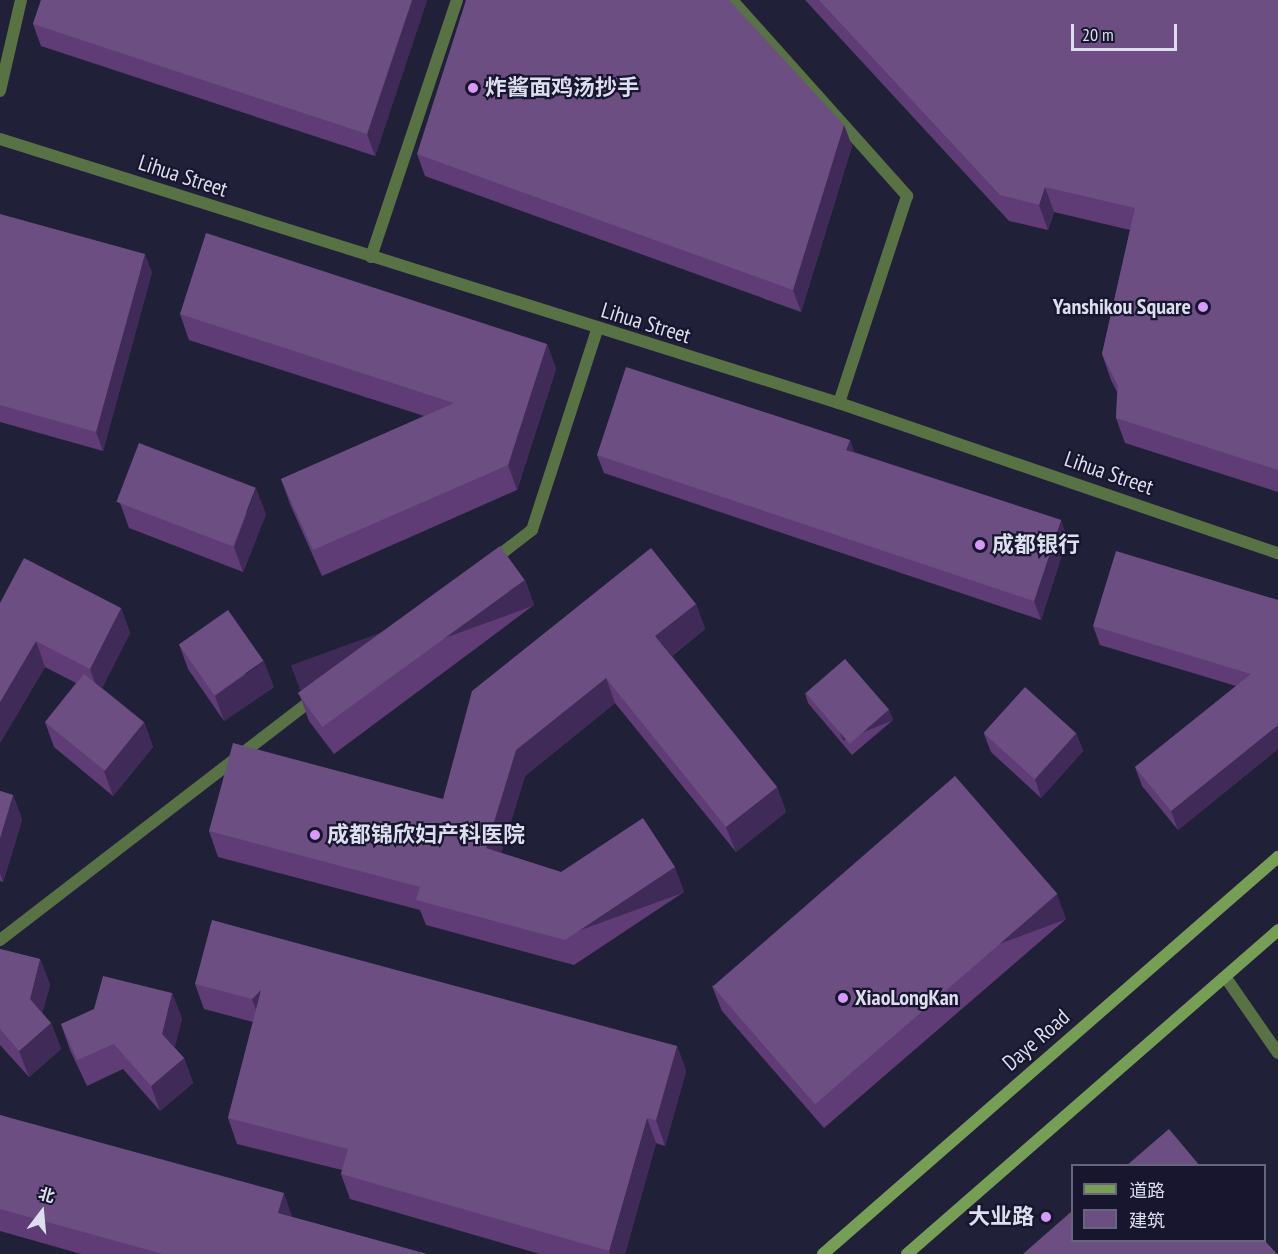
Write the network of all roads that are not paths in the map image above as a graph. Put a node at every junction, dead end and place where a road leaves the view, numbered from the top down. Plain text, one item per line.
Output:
1 (21, 0) edge
2 (457, 0) edge
3 (732, 0) edge
4 (0, 91) edge
5 (0, 139) edge
6 (370, 257) junction
7 (597, 330) junction
8 (839, 403) junction
9 (1278, 553) edge
10 (484, 566) edge
11 (323, 691) edge
12 (1278, 857) edge
13 (1278, 930) edge
14 (0, 940) edge
15 (1226, 978) junction
16 (1278, 1053) edge
17 (822, 1254) edge
18 (907, 1254) edge

1 - 4 street
2 - 6 street
3 - 8 street
5 - 6 street, Lihua Street
6 - 7 street, Lihua Street
7 - 8 street, Lihua Street
7 - 10 street
8 - 9 street, Lihua Street
11 - 14 street
12 - 17 main road, Daye Road
13 - 15 main road
15 - 16 street
15 - 18 main road

